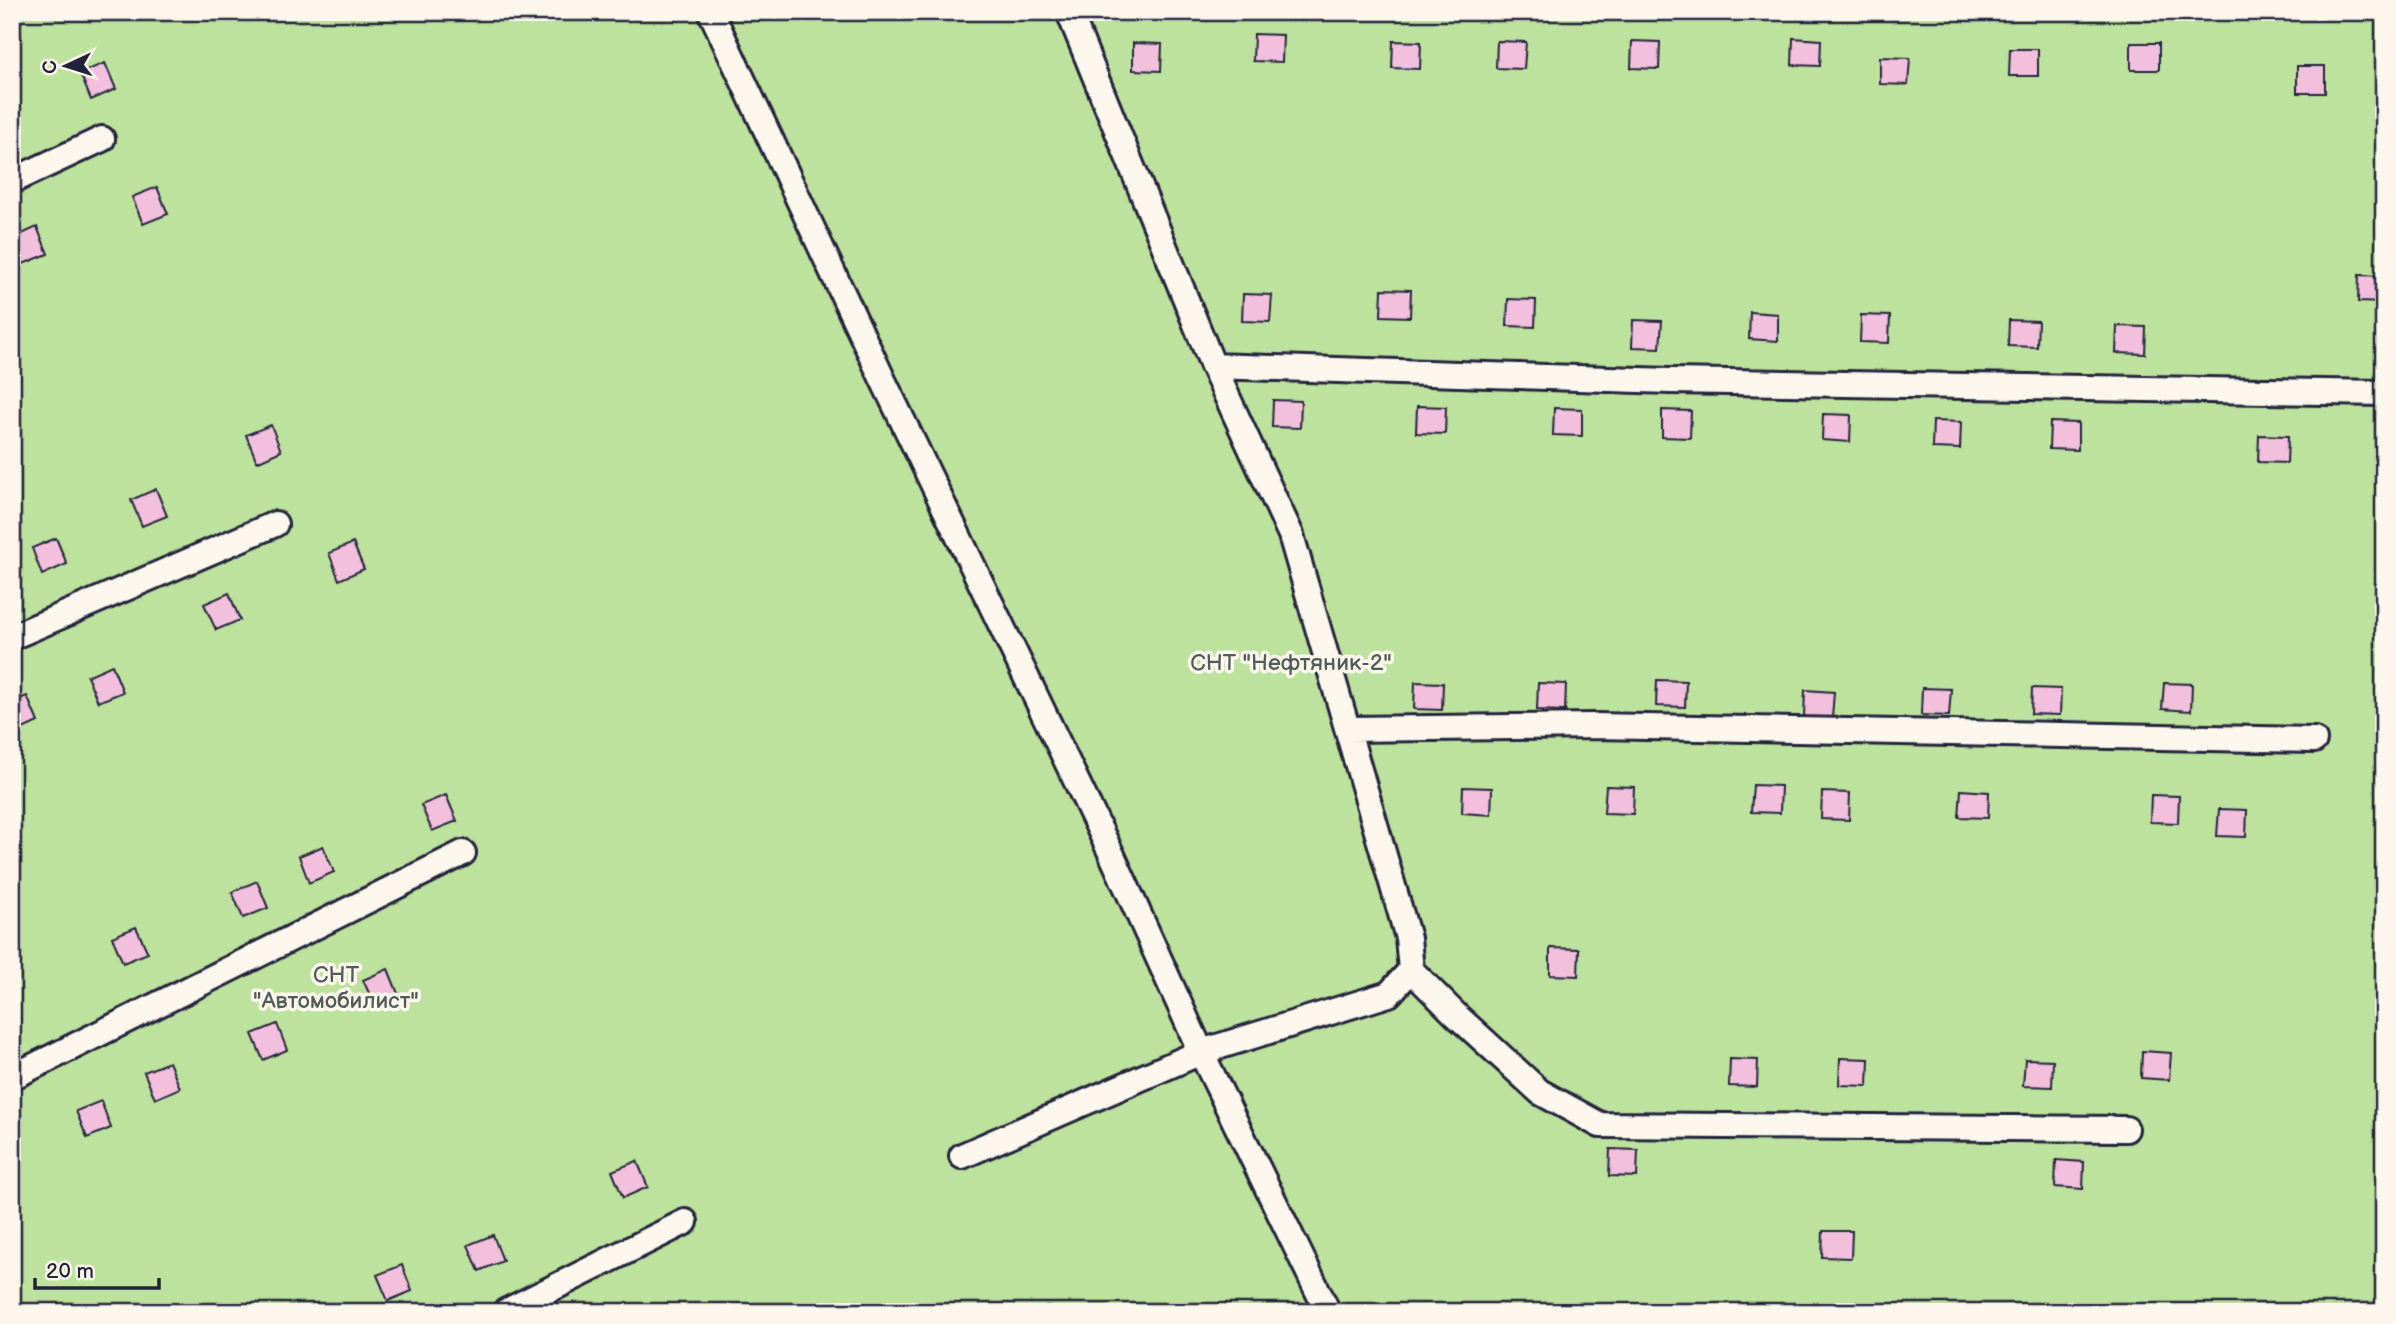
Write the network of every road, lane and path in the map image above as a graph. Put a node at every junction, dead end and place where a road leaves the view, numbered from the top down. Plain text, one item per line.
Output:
1 (711, 12) edge
2 (1069, 12) edge
3 (102, 139) dead end
4 (12, 181) edge
5 (1213, 366) junction
6 (2384, 393) edge
7 (275, 524) dead end
8 (12, 637) edge
9 (1348, 729) junction
10 (2314, 740) dead end
11 (463, 853) dead end
12 (1411, 970) junction
13 (1200, 1052) junction
14 (12, 1077) edge
15 (2126, 1129) dead end
16 (962, 1157) dead end
17 (685, 1222) dead end
18 (505, 1312) edge
19 (1328, 1312) edge

1 - 13 lane
2 - 5 lane
3 - 4 lane
5 - 6 lane
5 - 9 lane
7 - 8 lane
9 - 10 lane
9 - 12 lane
11 - 14 lane
12 - 13 lane
12 - 15 lane
13 - 16 lane
13 - 19 lane
17 - 18 lane

